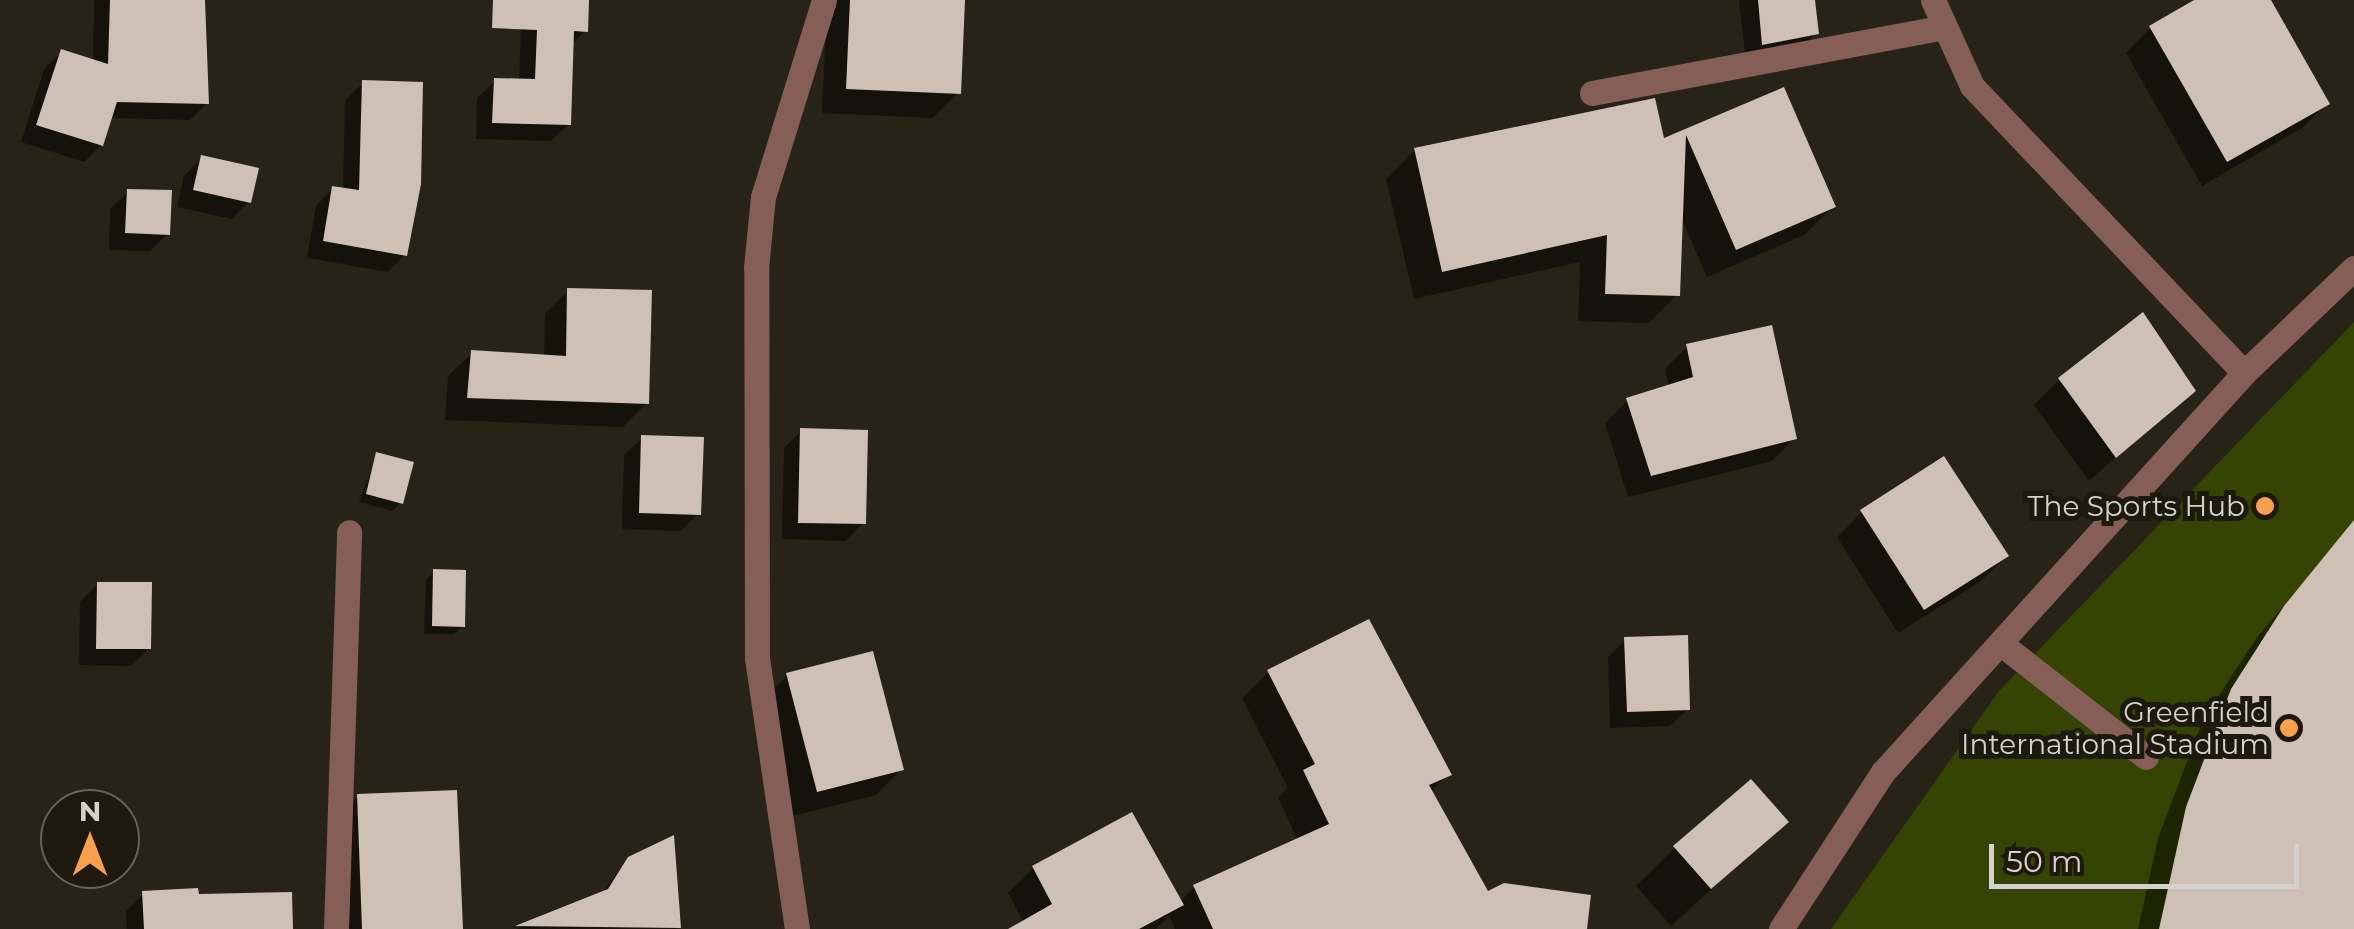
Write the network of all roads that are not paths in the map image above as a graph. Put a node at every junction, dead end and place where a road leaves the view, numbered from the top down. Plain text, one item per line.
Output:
1 (824, 0) edge
2 (1933, 0) edge
3 (1941, 28) junction
4 (1592, 93) dead end
5 (2354, 268) edge
6 (2244, 373) junction
7 (349, 532) dead end
8 (2000, 643) junction
9 (2146, 757) dead end
10 (336, 929) edge
11 (797, 929) edge
12 (1781, 929) edge

1 - 11 street
2 - 3 street
3 - 4 street
3 - 6 street
5 - 6 street
6 - 8 street
7 - 10 street
8 - 9 street
8 - 12 street

